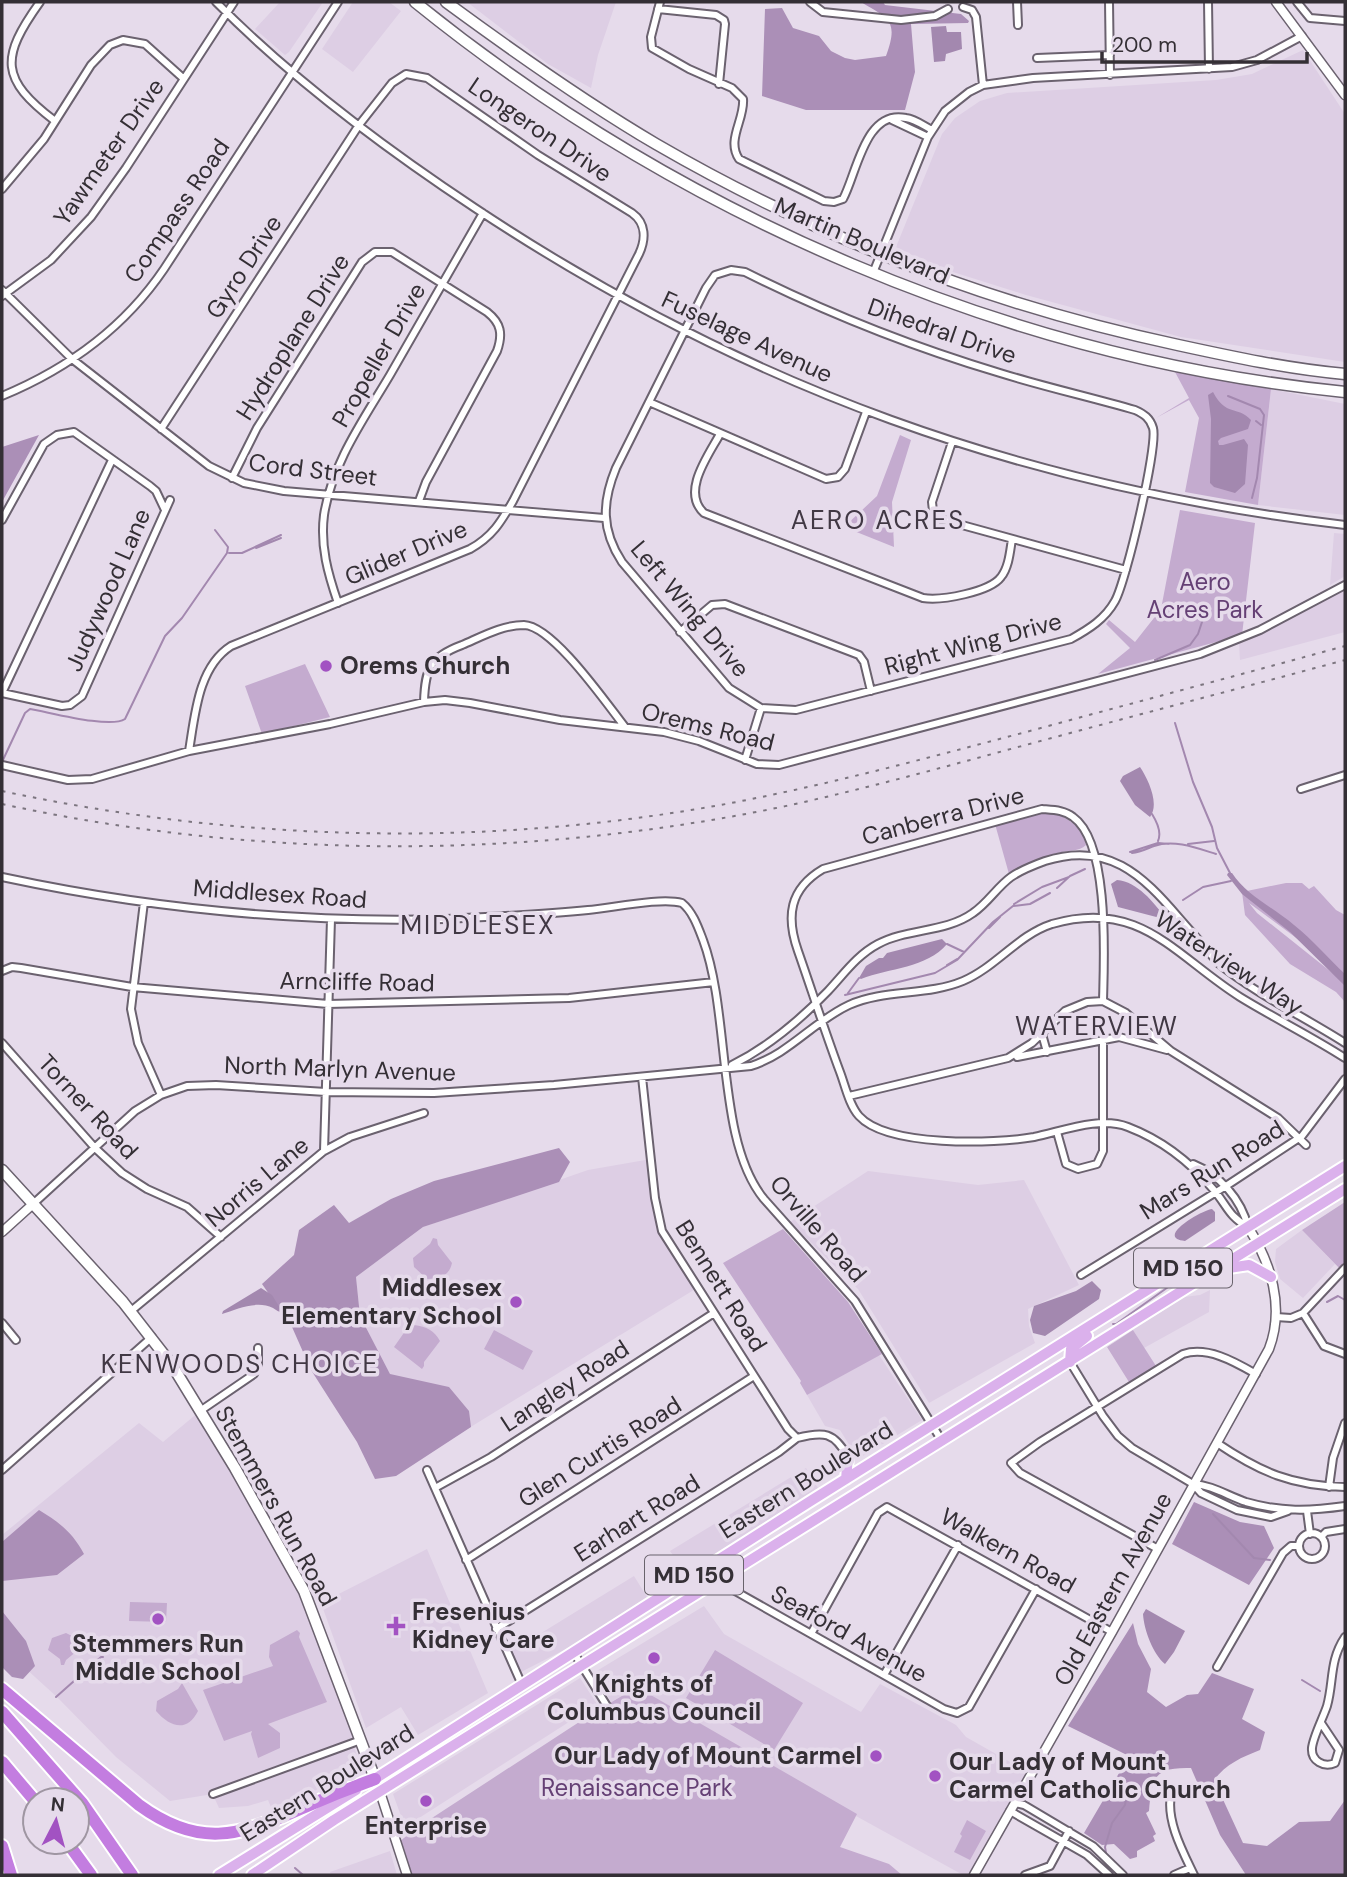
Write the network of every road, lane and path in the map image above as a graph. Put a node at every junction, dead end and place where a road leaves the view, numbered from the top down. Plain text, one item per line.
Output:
1 (40, 2) edge
2 (216, 2) edge
3 (234, 2) edge
4 (338, 2) edge
5 (415, 2) edge
6 (446, 2) edge
7 (810, 2) edge
8 (1017, 2) edge
9 (1109, 2) edge
10 (1208, 2) edge
11 (1276, 2) edge
12 (1297, 2) edge
13 (659, 6) edge
14 (963, 6) dead end
15 (948, 9) dead end
16 (227, 13) junction
17 (1345, 21) edge
18 (1018, 25) dead end
19 (1302, 36) junction
20 (1110, 55) junction
21 (1037, 58) dead end
22 (1209, 69) junction
23 (293, 71) junction
24 (1110, 75) junction
25 (184, 79) junction
26 (719, 84) junction
27 (983, 85) junction
28 (1345, 95) edge
29 (892, 120) junction
30 (55, 121) junction
31 (359, 125) junction
32 (932, 130) junction
33 (928, 137) junction
34 (2, 189) edge
35 (483, 213) junction
36 (881, 254) junction
37 (873, 273) junction
38 (442, 284) junction
39 (3, 293) edge
40 (617, 296) junction
41 (685, 331) junction
42 (72, 359) junction
43 (1345, 374) edge
44 (1345, 392) edge
45 (2, 396) edge
46 (649, 402) junction
47 (866, 412) junction
48 (161, 429) junction
49 (720, 434) junction
50 (952, 442) junction
51 (112, 460) junction
52 (232, 478) junction
53 (329, 493) junction
54 (1143, 493) junction
55 (170, 500) dead end
56 (419, 501) junction
57 (509, 509) junction
58 (166, 510) junction
59 (604, 518) junction
60 (2, 520) edge
61 (1345, 525) edge
62 (1012, 539) junction
63 (1126, 570) junction
64 (1345, 584) edge
65 (338, 603) junction
66 (680, 632) junction
67 (871, 691) junction
68 (2, 693) edge
69 (424, 702) junction
70 (761, 708) junction
71 (625, 727) junction
72 (189, 751) junction
73 (745, 761) junction
74 (2, 765) edge
75 (1345, 775) edge
76 (1301, 789) dead end
77 (1093, 855) junction
78 (2, 877) edge
79 (144, 902) junction
80 (682, 903) joint
81 (1103, 918) junction
82 (331, 919) junction
83 (1218, 963) junction
84 (2, 971) edge
85 (1209, 974) junction
86 (714, 982) junction
87 (132, 988) junction
88 (1103, 1001) junction
89 (815, 1002) junction
90 (328, 1004) junction
91 (821, 1023) junction
92 (1138, 1023) junction
93 (783, 1031) joint
94 (1042, 1034) junction
95 (1103, 1039) junction
96 (1132, 1040) junction
97 (2, 1043) edge
98 (1345, 1043) edge
99 (785, 1049) joint
100 (1171, 1051) junction
101 (1047, 1052) junction
102 (1008, 1058) junction
103 (1345, 1058) edge
104 (728, 1067) junction
105 (642, 1077) junction
106 (1345, 1079) edge
107 (326, 1092) junction
108 (161, 1095) junction
109 (849, 1096) junction
110 (424, 1113) dead end
111 (1102, 1124) junction
112 (1057, 1132) junction
113 (1298, 1139) junction
114 (1306, 1145) dead end
115 (95, 1147) junction
116 (324, 1151) junction
117 (1191, 1164) junction
118 (1345, 1166) edge
119 (2, 1170) edge
120 (1226, 1186) junction
121 (1345, 1189) edge
122 (1216, 1192) junction
123 (33, 1204) junction
124 (1248, 1227) junction
125 (2, 1232) edge
126 (221, 1237) junction
127 (1258, 1242) junction
128 (1345, 1268) edge
129 (1216, 1270) junction
130 (1081, 1275) dead end
131 (1271, 1277) junction
132 (1118, 1309) junction
133 (131, 1311) junction
134 (714, 1313) junction
135 (1303, 1313) junction
136 (1276, 1317) junction
137 (2, 1324) edge
138 (152, 1338) junction
139 (16, 1340) dead end
140 (258, 1348) dead end
141 (1345, 1353) edge
142 (1070, 1362) junction
143 (1256, 1374) junction
144 (754, 1376) junction
145 (1096, 1406) junction
146 (200, 1411) junction
147 (1345, 1423) edge
148 (933, 1425) junction
149 (797, 1438) junction
150 (942, 1441) junction
151 (1217, 1443) junction
152 (849, 1457) junction
153 (866, 1467) junction
154 (2, 1470) edge
155 (427, 1470) dead end
156 (846, 1479) junction
157 (1193, 1484) junction
158 (1329, 1487) junction
159 (1345, 1487) edge
160 (435, 1488) junction
161 (1345, 1506) edge
162 (1307, 1511) junction
163 (1345, 1529) edge
164 (1310, 1534) junction
165 (1321, 1537) junction
166 (958, 1545) junction
167 (1299, 1546) junction
168 (1158, 1549) junction
169 (466, 1560) junction
170 (720, 1579) junction
171 (1036, 1589) junction
172 (496, 1629) junction
173 (1112, 1632) junction
174 (811, 1634) junction
175 (1345, 1637) edge
176 (574, 1653) junction
177 (582, 1666) junction
178 (1217, 1667) dead end
179 (884, 1675) junction
180 (522, 1685) junction
181 (2, 1689) edge
182 (607, 1706) dead end
183 (2, 1712) edge
184 (1321, 1723) junction
185 (361, 1740) junction
186 (2, 1762) edge
187 (375, 1779) junction
188 (22, 1786) edge
189 (67, 1786) edge
190 (380, 1792) junction
191 (212, 1794) dead end
192 (1171, 1795) dead end
193 (1015, 1802) junction
194 (1010, 1811) junction
195 (91, 1813) edge
196 (91, 1816) edge
197 (1069, 1831) junction
198 (1063, 1841) junction
199 (2, 1846) edge
200 (74, 1856) edge
201 (77, 1856) edge
202 (1190, 1868) junction
203 (11, 1875) edge
204 (85, 1875) edge
205 (91, 1875) edge
206 (132, 1875) edge
207 (140, 1875) edge
208 (219, 1875) edge
209 (252, 1875) edge
210 (407, 1875) edge
211 (974, 1875) edge
212 (1025, 1875) edge
213 (1109, 1875) edge
214 (1123, 1875) edge
215 (1174, 1875) edge
216 (1194, 1875) edge

1 - 30 street
2 - 16 street, Fuselage Avenue
3 - 16 street, Yawmeter Drive
4 - 23 street, Compass Road
5 - 37 main road, Martin Boulevard
6 - 36 main road, Martin Boulevard
7 - 15 street
8 - 18 street
9 - 20 street
10 - 22 street
11 - 19 street
12 - 17 street
13 - 26 street
13 - 26 street
14 - 27 street
16 - 23 street, Fuselage Avenue
16 - 25 street, Yawmeter Drive
19 - 22 street
19 - 28 street
20 - 21 street
20 - 24 street
22 - 24 street
23 - 31 street, Fuselage Avenue
23 - 42 street, Compass Road
24 - 27 street
25 - 30 street
25 - 39 street, Yawmeter Drive
26 - 29 street
27 - 32 street
29 - 32 street
29 - 33 street
30 - 34 street
31 - 35 street, Fuselage Avenue
31 - 40 street, Longeron Drive
31 - 48 street, Gyro Drive
32 - 33 street
33 - 36 street
35 - 38 street, Propeller Drive
35 - 40 street, Fuselage Avenue
36 - 37 street
36 - 43 main road, Martin Boulevard
37 - 44 main road, Martin Boulevard
38 - 52 street, Hydroplane Drive
38 - 53 street, Propeller Drive
38 - 56 street, Hydroplane Drive
39 - 42 street, Cord Street
40 - 41 street, Fuselage Avenue
40 - 57 street, Glider Drive
41 - 46 street, Left Wing Drive
41 - 47 street, Fuselage Avenue
41 - 54 street, Dihedral Drive
42 - 45 street, Compass Road
42 - 48 street, Cord Street
46 - 49 street
46 - 59 street, Left Wing Drive
47 - 49 street
47 - 50 street, Fuselage Avenue
48 - 52 street, Cord Street
49 - 62 street
50 - 54 street, Fuselage Avenue
50 - 62 street
51 - 58 street
51 - 60 street
51 - 68 street
52 - 53 street, Cord Street
53 - 56 street, Cord Street
53 - 65 street, Propeller Drive
54 - 61 street, Fuselage Avenue
54 - 63 street, Right Wing Drive
55 - 58 street, Judywood Lane
56 - 57 street, Cord Street
57 - 59 street, Cord Street
57 - 65 street, Glider Drive
58 - 68 street, Judywood Lane
59 - 66 street, Left Wing Drive
62 - 63 street
63 - 67 street, Right Wing Drive
64 - 73 street, Orems Road
65 - 72 street, Glider Drive
66 - 67 street
66 - 70 street, Left Wing Drive
67 - 70 street, Right Wing Drive
69 - 71 street, Orems Road
69 - 71 street
69 - 72 street, Orems Road
70 - 73 street
71 - 73 street, Orems Road
72 - 74 street, Orems Road
75 - 76 street
77 - 81 street, Canberra Drive
77 - 83 street, Waterview Way
77 - 89 street, Waterview Way
77 - 89 street, Canberra Drive
78 - 79 street, Middlesex Road
79 - 82 street, Middlesex Road
79 - 87 street
80 - 82 street, Middlesex Road
80 - 86 street, Orville Road
81 - 85 street, Waterview Way
81 - 88 street, Canberra Drive
81 - 91 street, Waterview Way
82 - 90 street
83 - 85 street
83 - 98 street, Waterview Way
84 - 87 street, Arncliffe Road
85 - 103 street, Waterview Way
86 - 90 street, Arncliffe Road
86 - 104 street, Orville Road
87 - 90 street, Arncliffe Road
87 - 108 street
88 - 92 street
88 - 94 street
89 - 91 street, Canberra Drive
89 - 93 street, Waterview Way
90 - 107 street
91 - 99 street, Waterview Way
91 - 109 street, Canberra Drive
92 - 96 street
92 - 100 street
93 - 104 street, North Marlyn Avenue
94 - 101 street
94 - 102 street
95 - 96 street
95 - 101 street
95 - 111 street
96 - 100 street
97 - 115 street, Torner Road
99 - 104 street, North Marlyn Avenue
100 - 113 street
101 - 102 street
102 - 109 street
104 - 105 street, North Marlyn Avenue
104 - 148 street, Orville Road
105 - 107 street, North Marlyn Avenue
105 - 134 street, Bennett Road
106 - 113 street, Mars Run Road
107 - 108 street, North Marlyn Avenue
107 - 116 street
108 - 115 street, North Marlyn Avenue
109 - 112 street, Canberra Drive
110 - 116 street, Norris Lane
111 - 112 street, Canberra Drive
111 - 112 street
111 - 117 street
113 - 114 street
113 - 120 street, Mars Run Road
115 - 123 street, North Marlyn Avenue
115 - 126 street, Torner Road
116 - 126 street, Norris Lane
117 - 120 street
117 - 122 street
118 - 124 main road, Eastern Boulevard / MD 150
119 - 123 main road, Stemmers Run Road
120 - 122 street, Mars Run Road
120 - 124 street
121 - 127 main road, Eastern Boulevard / MD 150
122 - 124 street
122 - 130 street, Mars Run Road
123 - 125 street, North Marlyn Avenue
123 - 133 main road, Stemmers Run Road
124 - 127 street, Old Eastern Avenue
124 - 132 main road, Eastern Boulevard / MD 150
126 - 133 street, Norris Lane
127 - 129 main road, Eastern Boulevard / MD 150
127 - 131 street, Old Eastern Avenue
128 - 135 street
129 - 131 main road
129 - 142 main road, Eastern Boulevard / MD 150
131 - 136 street, Old Eastern Avenue
132 - 142 main road
132 - 148 main road, Eastern Boulevard / MD 150
133 - 138 main road, Stemmers Run Road
134 - 144 street, Bennett Road
134 - 160 street, Langley Road
135 - 136 street
135 - 141 street
136 - 143 street, Old Eastern Avenue
137 - 139 street
138 - 146 main road, Stemmers Run Road
138 - 154 street
140 - 146 street
142 - 145 street
142 - 150 main road, Eastern Boulevard / MD 150
143 - 145 street
143 - 151 street, Old Eastern Avenue
144 - 149 street, Bennett Road
144 - 169 street, Glen Curtis Road
145 - 157 street
145 - 168 street
146 - 185 main road, Stemmers Run Road
147 - 158 street
148 - 150 street, Orville Road
148 - 153 main road, Eastern Boulevard / MD 150
149 - 152 street
149 - 172 street, Earhart Road
150 - 170 main road, Eastern Boulevard / MD 150
151 - 157 street, Old Eastern Avenue
151 - 158 street
152 - 153 main road
152 - 156 main road
153 - 156 main road, Eastern Boulevard / MD 150
155 - 160 street
156 - 176 main road, Eastern Boulevard / MD 150
157 - 162 street
157 - 168 street, Old Eastern Avenue
158 - 159 street
160 - 169 street
161 - 162 street
162 - 164 street
163 - 165 street
164 - 165 street
164 - 167 street
165 - 167 street
166 - 171 street, Walkern Road
166 - 174 street, Walkern Road
166 - 179 street
167 - 178 street
168 - 173 street, Old Eastern Avenue
169 - 172 street
170 - 174 street, Seaford Avenue
170 - 177 main road, Eastern Boulevard / MD 150
171 - 173 street, Walkern Road
171 - 179 street, Seaford Avenue
172 - 180 street
173 - 193 street, Old Eastern Avenue
174 - 179 street, Seaford Avenue
175 - 184 street
176 - 177 street
176 - 180 main road, Eastern Boulevard / MD 150
177 - 182 street
177 - 190 main road, Eastern Boulevard / MD 150
180 - 187 main road, Eastern Boulevard / MD 150
181 - 187 highway
183 - 189 highway
184 - 184 street
185 - 187 main road, Stemmers Run Road
185 - 191 street
186 - 188 highway
187 - 190 main road, Stemmers Run Road
187 - 208 main road, Eastern Boulevard / MD 150
190 - 209 main road, Eastern Boulevard / MD 150
190 - 210 street, Stemmers Run Road
192 - 202 street
193 - 194 street, Old Eastern Avenue
193 - 197 street
194 - 198 street
194 - 211 street, Old Eastern Avenue
195 - 207 highway
196 - 206 highway
197 - 198 street
197 - 214 street
198 - 212 street
198 - 213 street
199 - 203 highway
200 - 204 highway
201 - 205 highway
202 - 215 street
202 - 216 street

